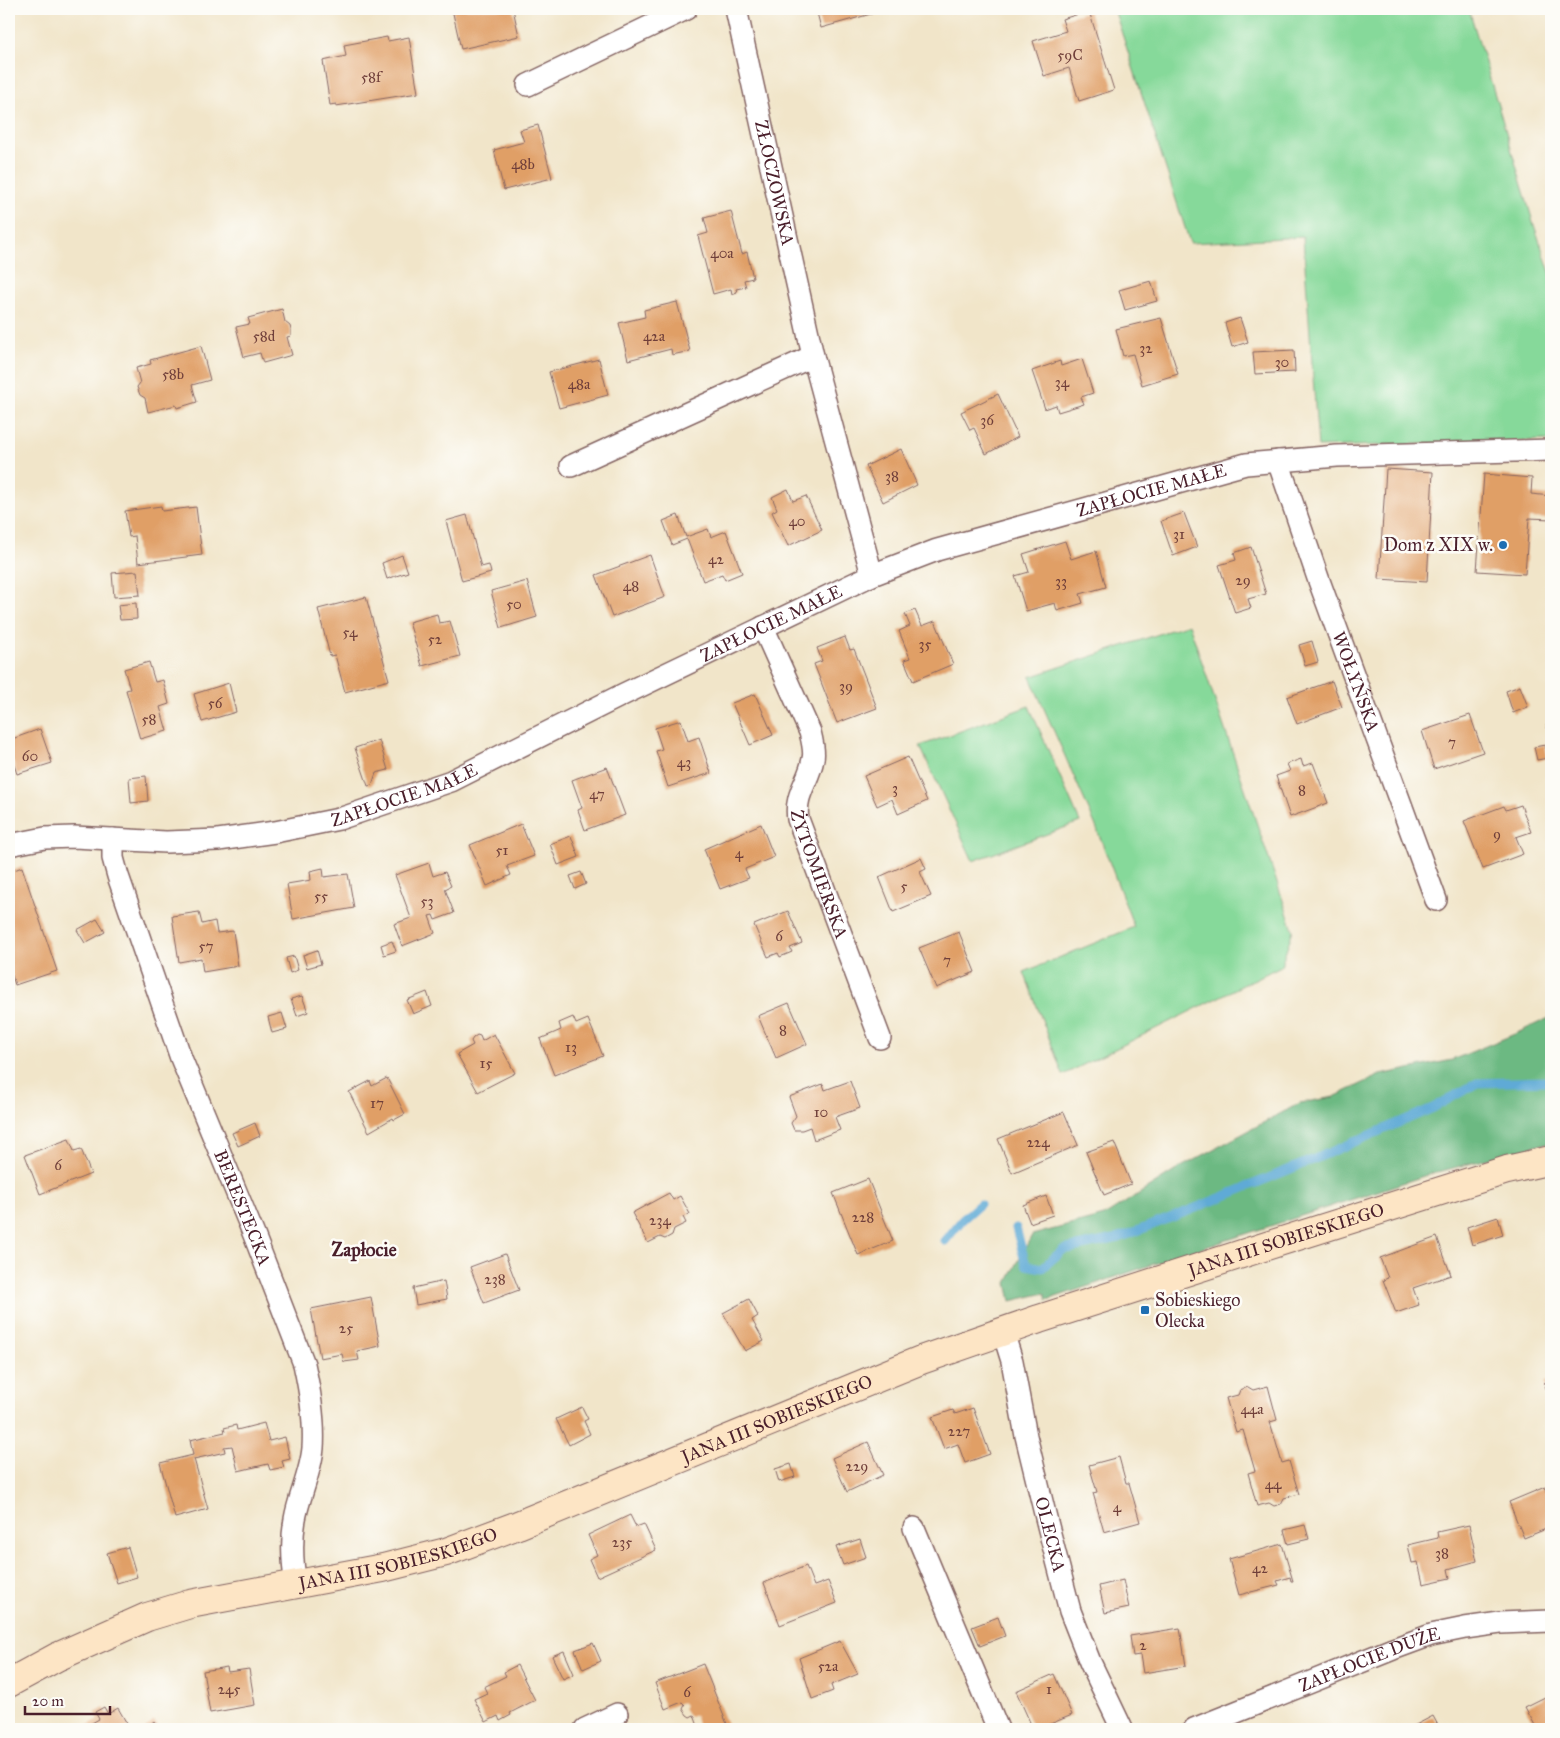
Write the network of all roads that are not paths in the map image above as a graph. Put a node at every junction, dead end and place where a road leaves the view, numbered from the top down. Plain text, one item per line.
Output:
1 (686, 9) edge
2 (736, 9) edge
3 (528, 85) dead end
4 (813, 356) junction
5 (1551, 450) edge
6 (1278, 461) junction
7 (572, 466) dead end
8 (872, 575) junction
9 (763, 627) junction
10 (113, 839) junction
11 (9, 846) edge
12 (1436, 900) dead end
13 (880, 1038) dead end
14 (1551, 1160) edge
15 (1003, 1332) junction
16 (914, 1528) dead end
17 (296, 1585) junction
18 (1551, 1621) edge
19 (9, 1682) edge
20 (617, 1714) dead end
21 (1199, 1728) edge
22 (585, 1729) edge
23 (998, 1729) edge
24 (1122, 1729) edge

1 - 3 street
2 - 4 street, ZŁOCZOWSKA
4 - 7 street
4 - 8 street, ZŁOCZOWSKA
5 - 6 street, ZAPŁOCIE MAŁE
6 - 8 street, ZAPŁOCIE MAŁE
6 - 12 street, WOŁYŃSKA
8 - 9 street, ZAPŁOCIE MAŁE
9 - 10 street, ZAPŁOCIE MAŁE
9 - 13 street, ŻYTOMIERSKA
10 - 11 street, ZAPŁOCIE MAŁE
10 - 17 street, BERESTECKA
14 - 15 street, JANA III SOBIESKIEGO
15 - 17 street, JANA III SOBIESKIEGO
15 - 24 street, OLECKA
16 - 23 street
17 - 19 street, JANA III SOBIESKIEGO
18 - 21 street, ZAPŁOCIE DUŻE
20 - 22 street

